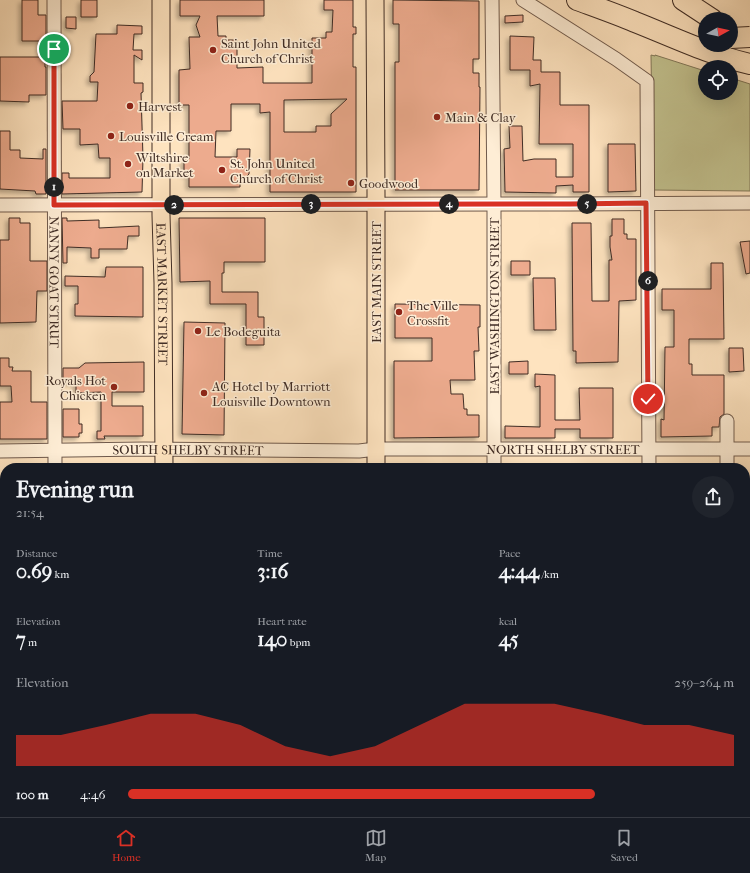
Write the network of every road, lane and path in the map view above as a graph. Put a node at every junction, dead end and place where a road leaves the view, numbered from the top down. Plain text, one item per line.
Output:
1 (54, 0) edge
2 (161, 0) edge
3 (375, 0) edge
4 (492, 0) edge
5 (523, 0) edge
6 (577, 0) edge
7 (683, 0) edge
8 (701, 12) edge
9 (634, 22) junction
10 (698, 36) edge
11 (738, 37) edge
12 (750, 37) edge
13 (738, 38) edge
14 (750, 46) edge
15 (750, 64) edge
16 (646, 203) junction
17 (750, 203) edge
18 (376, 204) junction
19 (494, 204) junction
20 (0, 205) edge
21 (54, 205) junction
22 (161, 205) junction
23 (727, 421) dead end
24 (164, 449) junction
25 (376, 449) junction
26 (494, 449) junction
27 (648, 449) junction
28 (726, 449) junction
29 (750, 449) edge
30 (0, 451) edge
31 (55, 451) junction
32 (55, 463) edge
33 (164, 463) edge
34 (376, 463) edge
35 (494, 463) edge
36 (649, 463) edge
37 (726, 463) edge

1 - 21 street, NANNY GOAT STRUT
2 - 22 main road, EAST MARKET STREET
3 - 18 main road, EAST MAIN STREET
4 - 19 street, EAST WASHINGTON STREET
5 - 16 street
6 - 9 highway
7 - 8 highway
9 - 10 highway
9 - 15 highway
11 - 14 highway
12 - 13 highway, bridge
16 - 17 street
16 - 19 street
16 - 27 street
18 - 19 street
18 - 22 street
18 - 25 main road, EAST MAIN STREET
19 - 26 street, EAST WASHINGTON STREET
20 - 21 street
21 - 22 street
21 - 31 street, NANNY GOAT STRUT
22 - 24 main road, EAST MARKET STREET
23 - 28 street
24 - 25 street, SOUTH SHELBY STREET
24 - 31 street, SOUTH SHELBY STREET
24 - 33 main road, EAST MARKET STREET
25 - 26 street, NORTH SHELBY STREET
25 - 34 main road, EAST MAIN STREET
26 - 27 street, NORTH SHELBY STREET
26 - 35 street, EAST WASHINGTON STREET
27 - 28 street, NORTH SHELBY STREET
27 - 36 street
28 - 29 street, NORTH SHELBY STREET
28 - 37 street
30 - 31 street, SOUTH SHELBY STREET
31 - 32 street, NANNY GOAT STRUT

